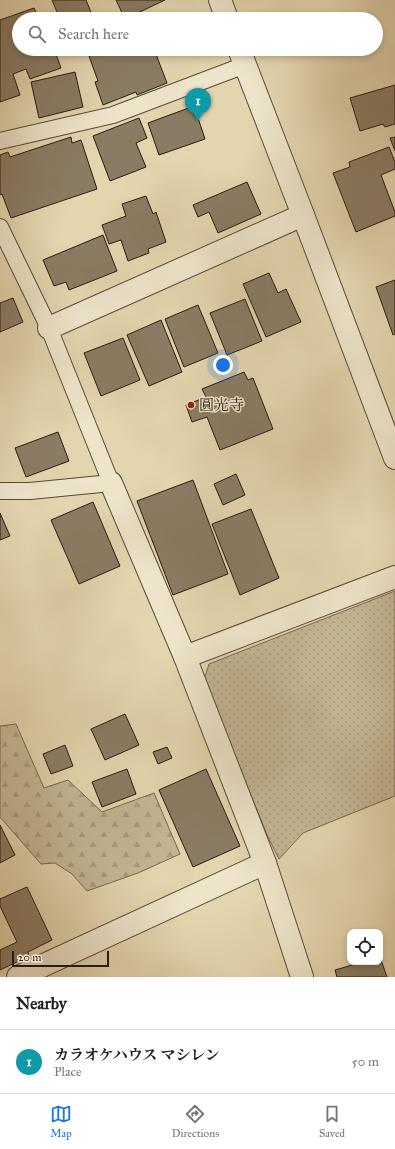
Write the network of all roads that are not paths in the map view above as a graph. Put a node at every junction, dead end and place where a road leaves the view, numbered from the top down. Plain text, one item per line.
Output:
1 (220, 0) edge
2 (224, 12) edge
3 (242, 57) edge
4 (0, 141) edge
5 (303, 215) junction
6 (0, 227) edge
7 (49, 328) junction
8 (395, 458) edge
9 (111, 483) junction
10 (0, 491) edge
11 (395, 577) edge
12 (185, 656) junction
13 (265, 863) junction
14 (18, 977) edge
15 (302, 977) edge

1 - 2 street
3 - 4 lane
3 - 5 street
5 - 7 street
5 - 8 street
6 - 7 lane
7 - 9 lane
9 - 10 lane
9 - 12 street
11 - 12 street
12 - 13 street
13 - 14 street
13 - 15 street

